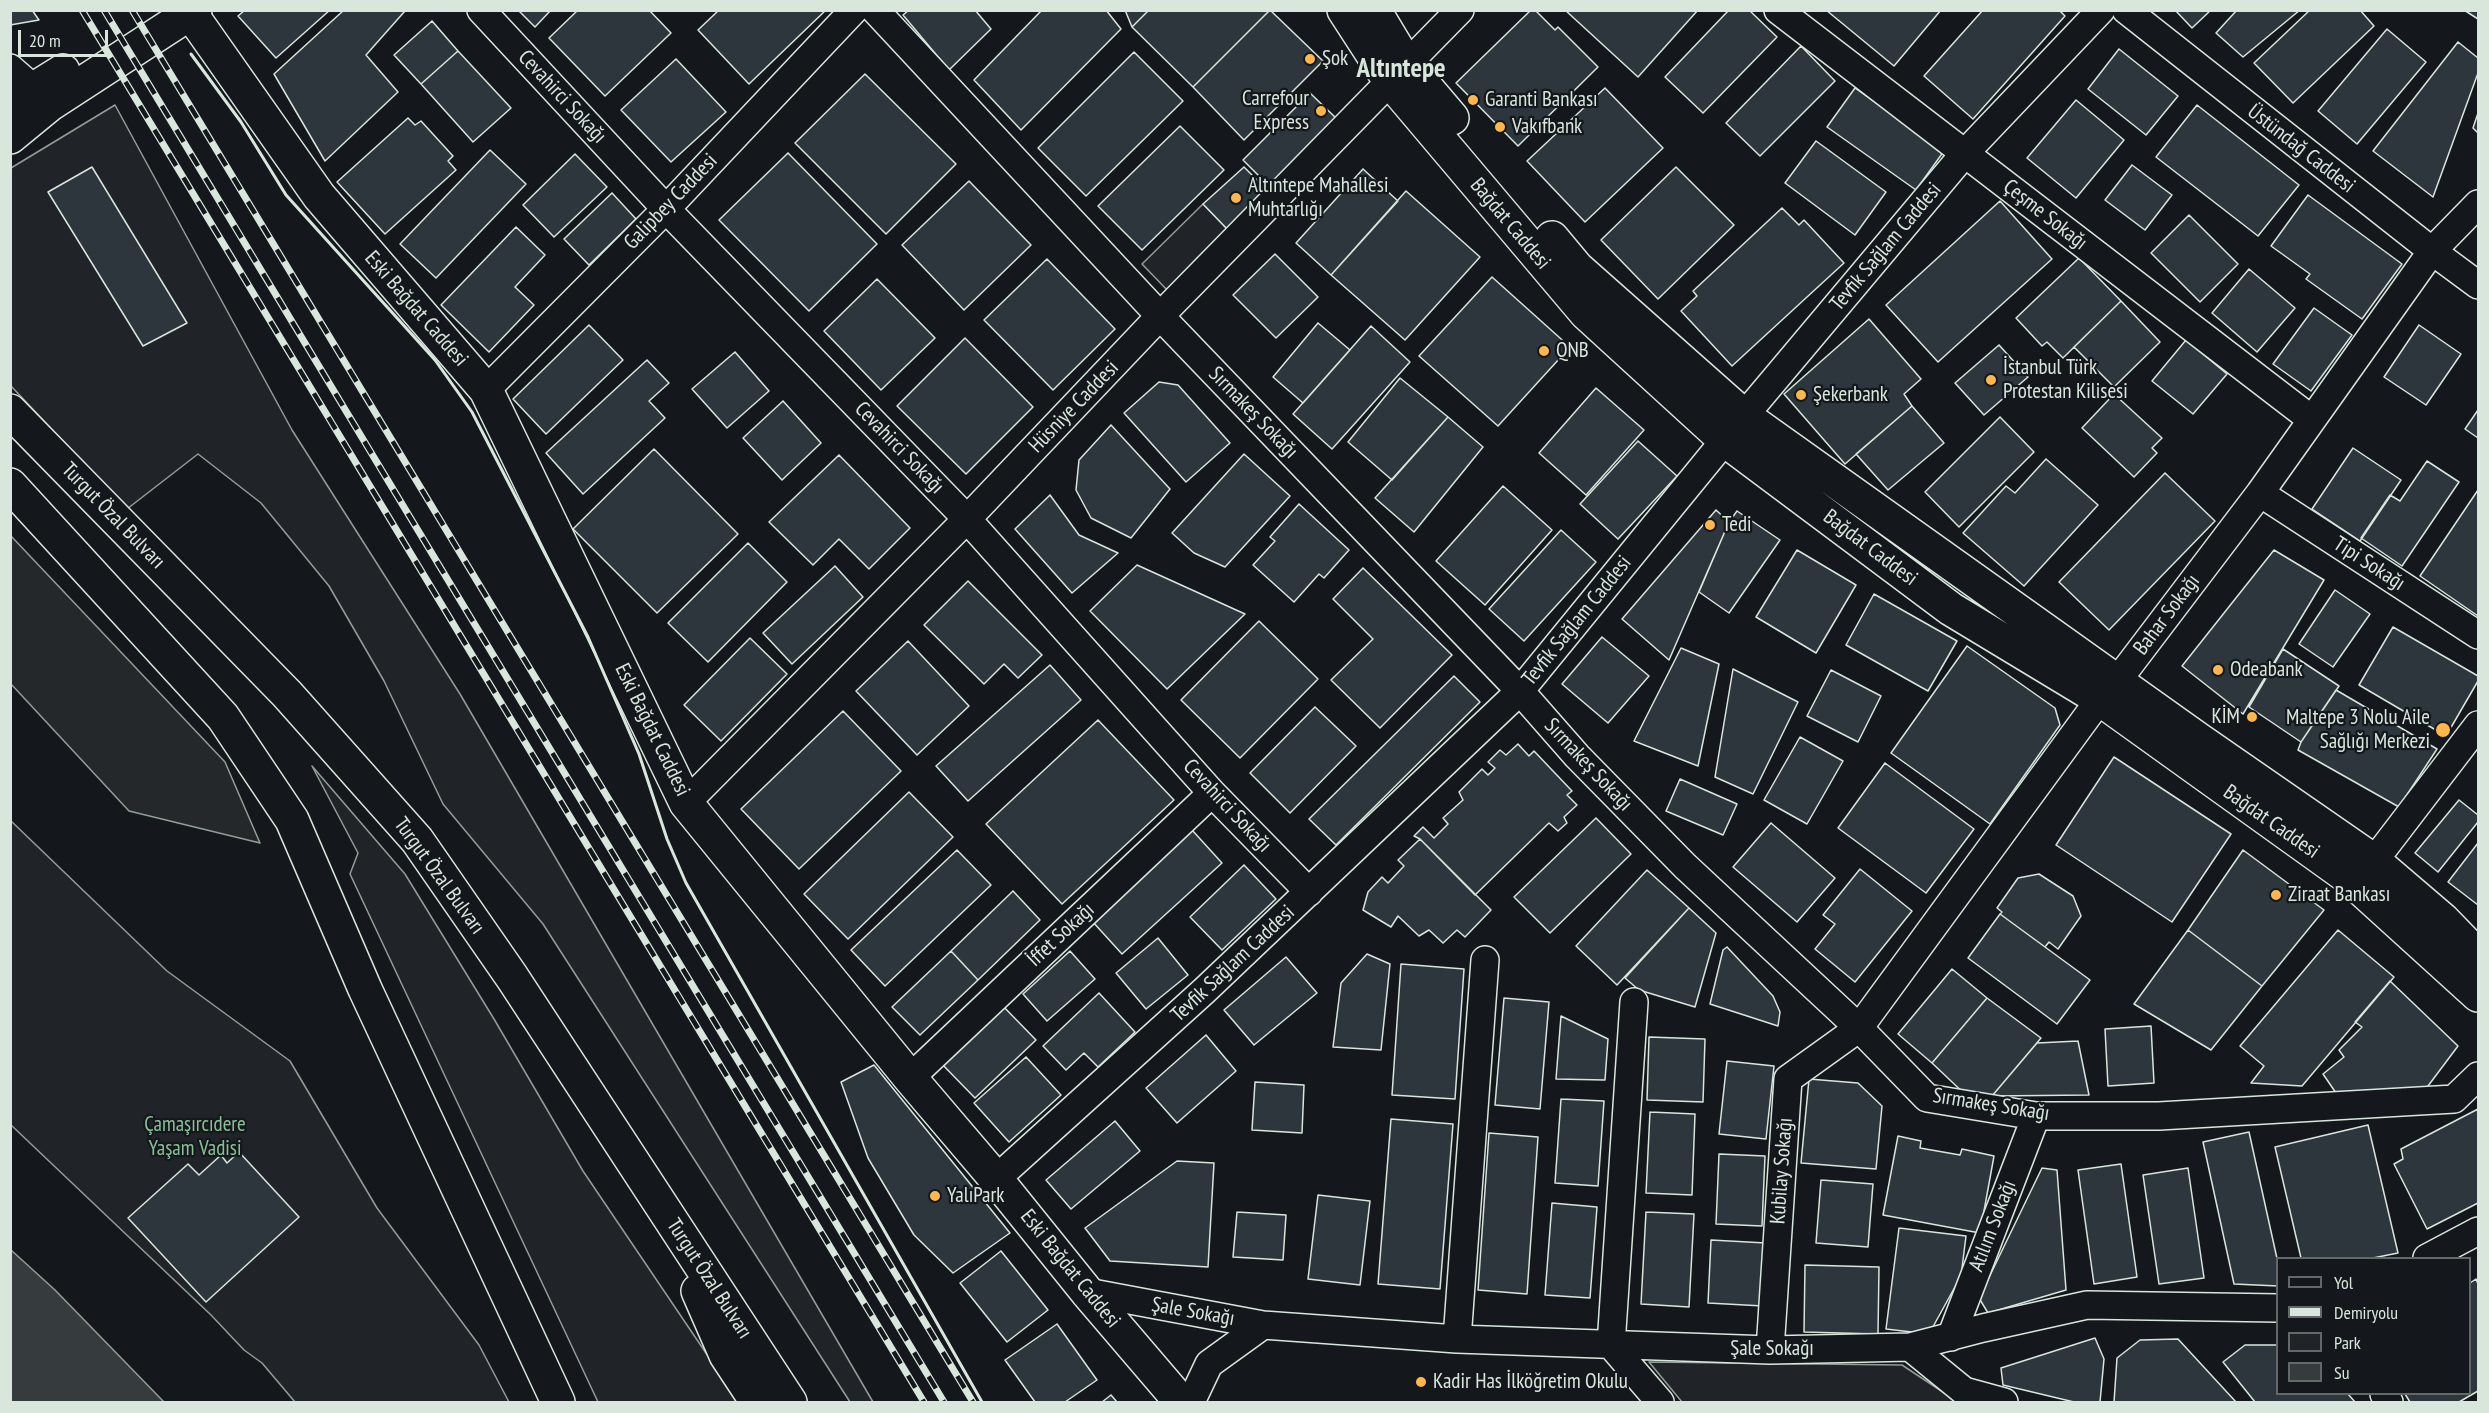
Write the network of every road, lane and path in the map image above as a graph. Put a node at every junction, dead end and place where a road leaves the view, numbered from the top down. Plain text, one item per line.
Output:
1 (158, 10) edge
2 (481, 10) edge
3 (854, 10) edge
4 (875, 10) edge
5 (1344, 10) edge
6 (1374, 10) edge
7 (1460, 10) edge
8 (1778, 10) edge
9 (2101, 10) edge
10 (2126, 10) edge
11 (192, 12) edge
12 (1398, 73) junction
13 (18, 87) edge
14 (10, 137) edge
15 (1965, 153) junction
16 (2478, 204) edge
17 (666, 209) junction
18 (2432, 252) junction
19 (2478, 285) edge
20 (1160, 316) junction
21 (486, 390) junction
22 (10, 411) edge
23 (2311, 419) junction
24 (1735, 428) junction
25 (10, 485) edge
26 (2260, 493) junction
27 (967, 519) junction
28 (2478, 635) edge
29 (2109, 689) junction
30 (1520, 691) junction
31 (2478, 725) edge
32 (1212, 793) junction
33 (686, 803) junction
34 (2374, 861) junction
35 (1309, 892) junction
36 (2478, 956) edge
37 (1485, 960) dead end
38 (2478, 995) edge
39 (1634, 1002) dead end
40 (1859, 1028) junction
41 (2478, 1076) edge
42 (910, 1078) junction
43 (2036, 1116) junction
44 (996, 1179) junction
45 (661, 1206) junction
46 (2478, 1231) edge
47 (2429, 1257) edge
48 (1087, 1292) junction
49 (2276, 1308) edge
50 (1263, 1324) junction
51 (1951, 1337) junction
52 (1457, 1339) junction
53 (1611, 1345) junction
54 (1911, 1347) junction
55 (1770, 1350) junction
56 (558, 1402) edge
57 (757, 1402) edge
58 (790, 1402) edge
59 (1180, 1402) edge
60 (1191, 1402) edge
61 (1660, 1402) edge
62 (2004, 1402) edge

1 - 13 main road
2 - 17 street, Cevahirci Sokağı
3 - 17 street, Galipbey Caddesi
4 - 20 street, Sırmakeş Sokağı
5 - 12 main road, Bağdat Caddesi
6 - 12 main road, Bağdat Caddesi
7 - 12 street, Hüsniye Caddesi
8 - 15 street, Çeşme Sokağı
9 - 15 street, Tevfik Sağlam Caddesi
10 - 18 street, Üstündağ Caddesi
11 - 14 main road
11 - 21 main road, Eski Bağdat Caddesi
12 - 20 street, Hüsniye Caddesi
12 - 24 main road, Bağdat Caddesi
15 - 23 street, Çeşme Sokağı
15 - 24 street, Tevfik Sağlam Caddesi
16 - 18 street, Bahar Sokağı
17 - 21 street, Galipbey Caddesi
17 - 27 street, Cevahirci Sokağı
18 - 19 street, Üstündağ Caddesi
18 - 23 street, Bahar Sokağı
20 - 27 street, Hüsniye Caddesi
20 - 30 street, Sırmakeş Sokağı
21 - 33 main road, Eski Bağdat Caddesi
22 - 45 main road, Turgut Özal Bulvarı
23 - 26 street, Bahar Sokağı
24 - 29 main road, Bağdat Caddesi
24 - 30 street, Tevfik Sağlam Caddesi
25 - 56 main road
26 - 28 street, Tipi Sokağı
26 - 29 street, Bahar Sokağı
27 - 32 street, Cevahirci Sokağı
27 - 33 street, Hüsniye Caddesi
29 - 34 main road, Bağdat Caddesi
29 - 38 main road, Bağdat Caddesi
29 - 40 street, Bahar Sokağı
30 - 35 street, Tevfik Sağlam Caddesi
30 - 40 street, Sırmakeş Sokağı
31 - 34 street
32 - 35 street, Cevahirci Sokağı
32 - 42 street, İffet Sokağı
33 - 42 main road, Eski Bağdat Caddesi
34 - 36 main road, Bağdat Caddesi
35 - 44 street, Tevfik Sağlam Caddesi
37 - 52 street
39 - 53 street
40 - 43 street, Sırmakeş Sokağı
40 - 55 street, Kubilay Sokağı
41 - 43 street, Sırmakeş Sokağı
42 - 44 main road, Eski Bağdat Caddesi
43 - 51 street, Atılım Sokağı
44 - 48 main road, Eski Bağdat Caddesi
45 - 57 main road
45 - 58 main road, Turgut Özal Bulvarı
46 - 47 street
48 - 50 street, Şale Sokağı
48 - 59 main road, Eski Bağdat Caddesi
49 - 51 street, Şale Sokağı
50 - 52 street, Şale Sokağı
50 - 60 street, Şale Sokağı
51 - 54 street, Şale Sokağı
52 - 53 street, Şale Sokağı
53 - 55 street, Şale Sokağı
53 - 61 street
54 - 55 street, Şale Sokağı
54 - 62 street

